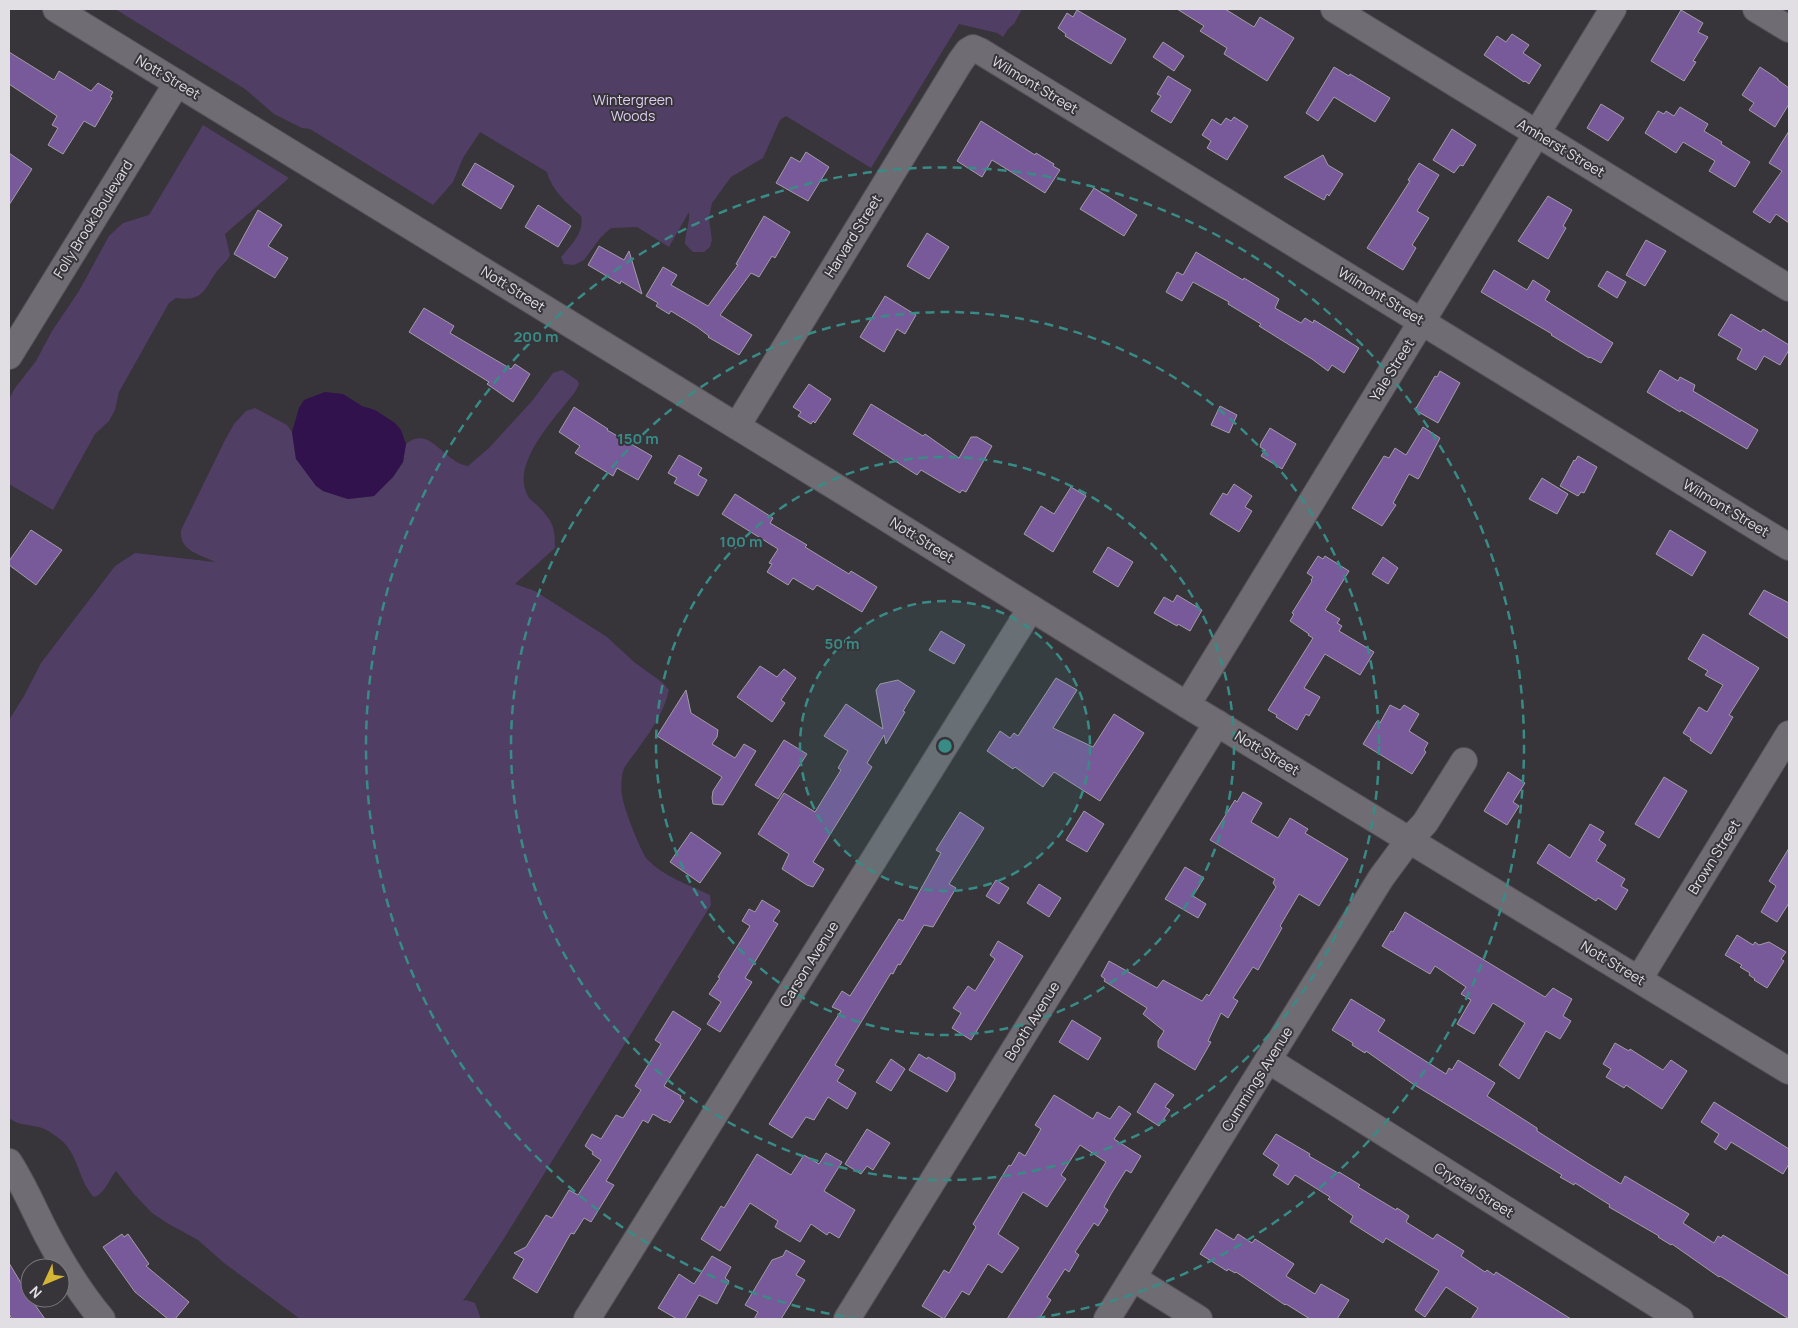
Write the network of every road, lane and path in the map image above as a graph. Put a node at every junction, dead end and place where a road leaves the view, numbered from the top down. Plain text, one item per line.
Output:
1 (56, 9) edge
2 (1334, 9) edge
3 (1614, 9) edge
4 (1756, 9) edge
5 (1789, 29) edge
6 (971, 48) joint
7 (177, 83) junction
8 (1537, 133) junction
9 (1789, 288) edge
10 (1422, 322) junction
11 (9, 356) edge
12 (737, 426) junction
13 (1789, 547) edge
14 (1031, 608) junction
15 (1187, 705) junction
16 (1217, 723) junction
17 (1789, 734) edge
18 (1464, 761) dead end
19 (1409, 840) junction
20 (1639, 979) junction
21 (1268, 1060) junction
22 (1789, 1070) edge
23 (9, 1162) edge
24 (1133, 1278) junction
25 (102, 1319) edge
26 (587, 1319) edge
27 (847, 1319) edge
28 (1107, 1319) edge
29 (1199, 1319) edge
30 (1680, 1319) edge

1 - 7 street, Nott Street
2 - 8 street, Amherst Street
3 - 8 street, Yale Street
4 - 5 street
6 - 10 street, Wilmont Street
6 - 12 street, Harvard Street
7 - 11 street, Folly Brook Boulevard
7 - 12 street, Nott Street
8 - 9 street, Amherst Street
8 - 10 street, Yale Street
10 - 13 street, Wilmont Street
10 - 15 street, Yale Street
12 - 14 street, Nott Street
14 - 15 street, Nott Street
14 - 26 street, Carson Avenue
15 - 16 street, Nott Street
16 - 19 street, Nott Street
16 - 27 street, Booth Avenue
17 - 20 street, Brown Street
18 - 19 street, Cummings Avenue
19 - 20 street, Nott Street
19 - 21 street, Cummings Avenue
20 - 22 street, Nott Street
21 - 24 street, Cummings Avenue
21 - 30 street, Crystal Street
23 - 25 street
24 - 28 street, Cummings Avenue
24 - 29 street

